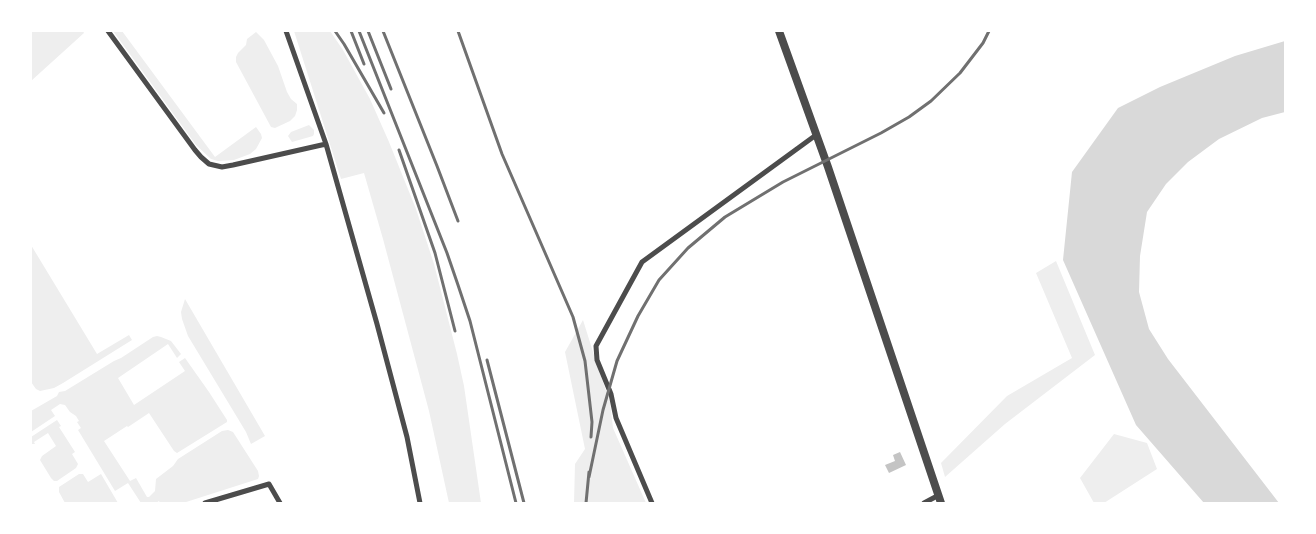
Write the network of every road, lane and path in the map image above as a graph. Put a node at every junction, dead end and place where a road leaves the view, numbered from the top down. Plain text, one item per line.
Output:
1 (108, 31) edge
2 (286, 31) edge
3 (779, 31) edge
4 (816, 135) junction
5 (326, 144) junction
6 (940, 499) edge
7 (205, 503) edge
8 (280, 503) edge
9 (420, 503) edge
10 (652, 503) edge
11 (924, 503) edge

1 - 5 street
2 - 5 street
3 - 4 street
4 - 6 street
4 - 10 street
5 - 9 street
6 - 11 street
7 - 8 street

